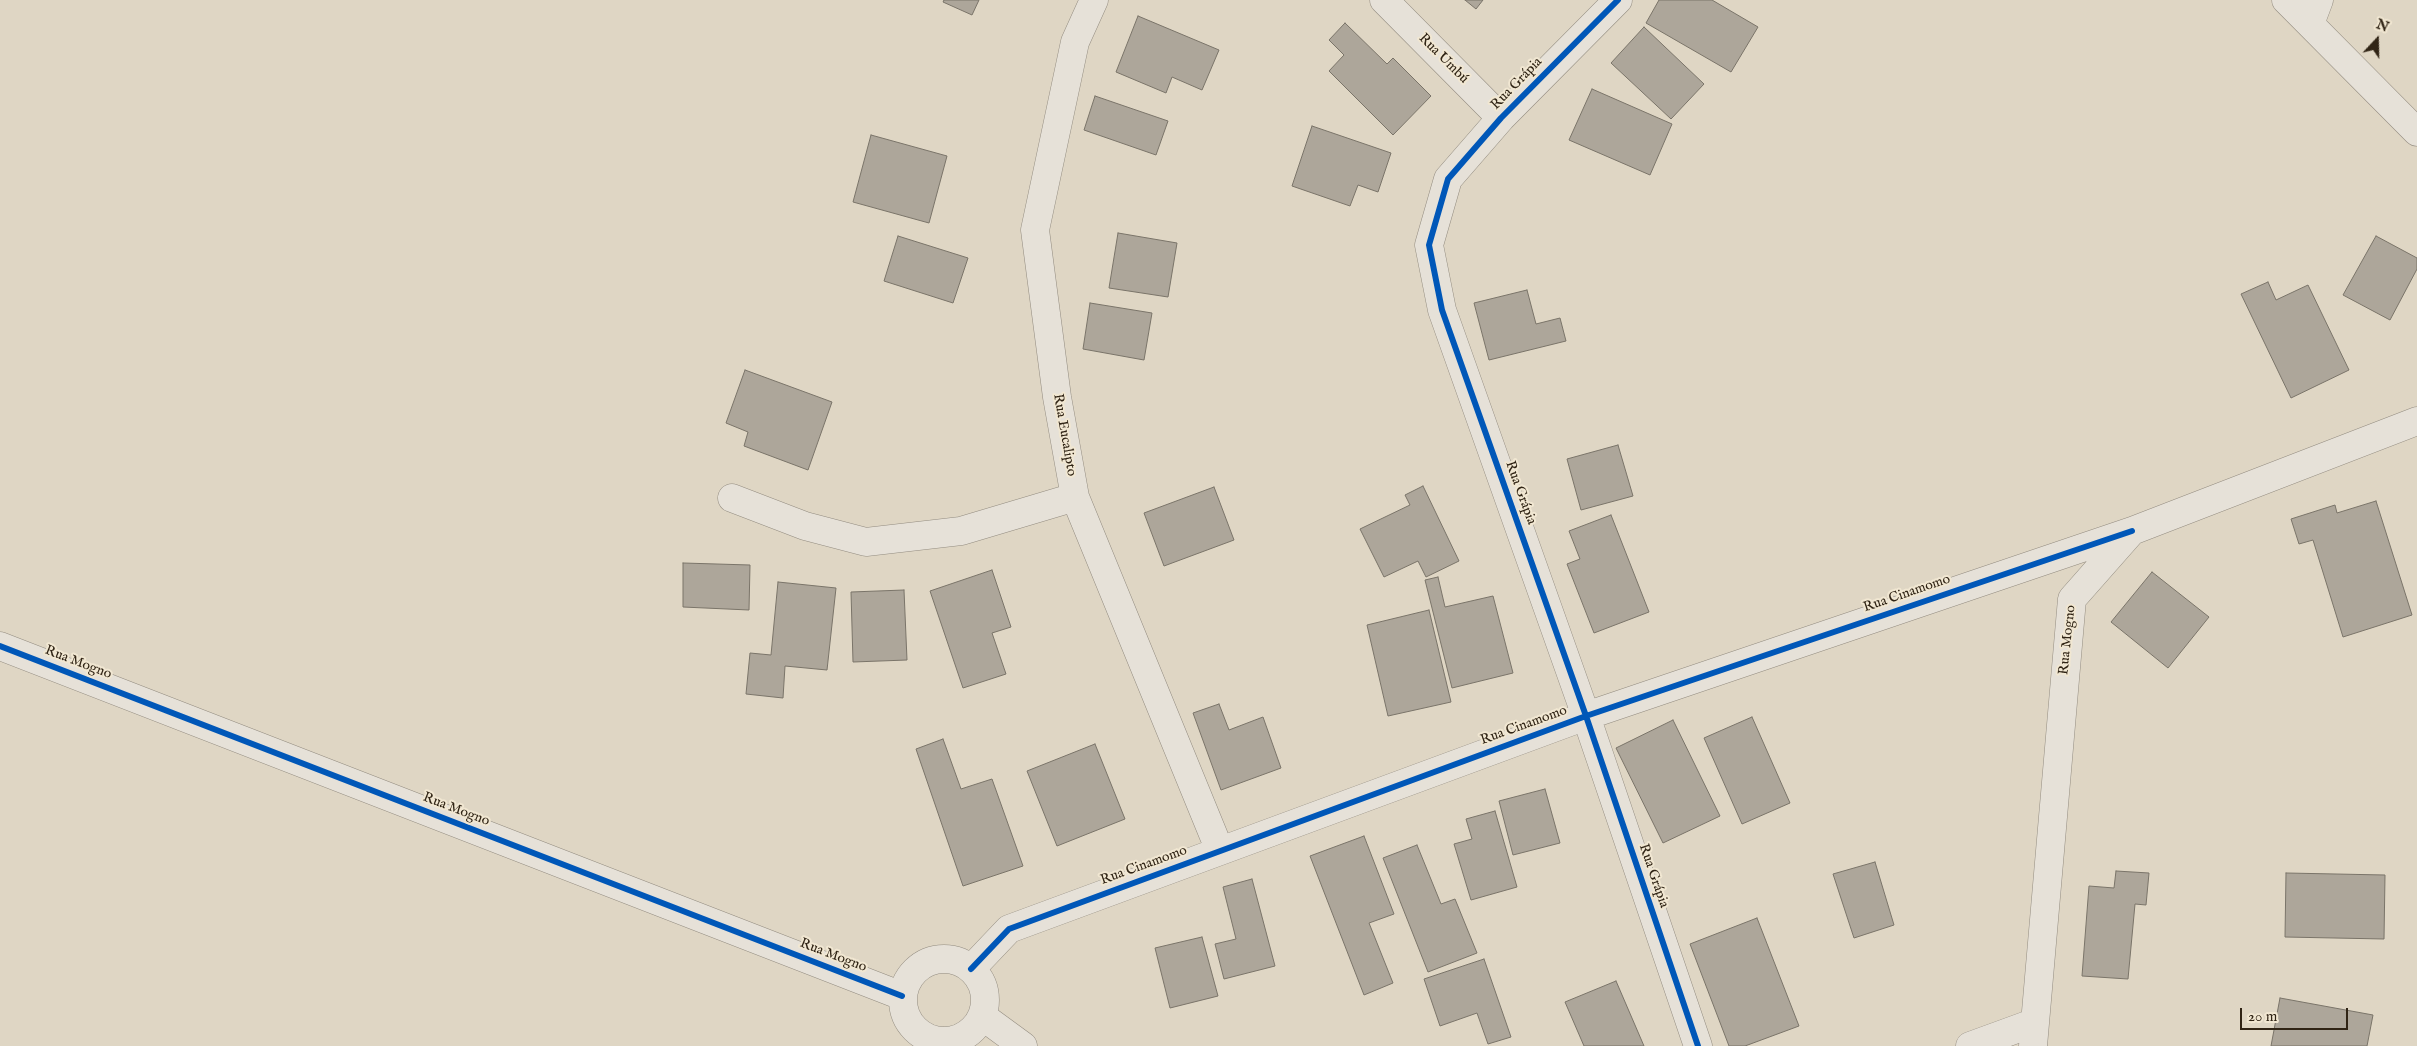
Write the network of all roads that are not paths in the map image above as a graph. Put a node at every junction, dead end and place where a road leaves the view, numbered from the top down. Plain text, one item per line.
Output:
1 (1094, 0) edge
2 (1384, 0) edge
3 (1618, 0) edge
4 (2286, 0) edge
5 (2314, 12) edge
6 (1502, 118) junction
7 (2417, 132) edge
8 (2417, 421) edge
9 (1075, 497) junction
10 (732, 498) dead end
11 (2132, 531) junction
12 (0, 646) edge
13 (1586, 716) junction
14 (1220, 851) junction
15 (971, 969) junction
16 (902, 996) junction
17 (982, 1016) junction
18 (2033, 1034) edge
19 (1023, 1046) edge
20 (1698, 1046) edge
21 (1970, 1046) edge

1 - 9 street, Rua Eucalipto
2 - 6 street, Rua Umbú
3 - 6 street, Rua Grápia
4 - 5 street
5 - 7 street
6 - 13 street, Rua Grápia
8 - 11 street, Rua Mogno
9 - 10 street
9 - 14 street, Rua Eucalipto
11 - 13 street, Rua Cinamomo
11 - 18 street, Rua Mogno
12 - 16 street, Rua Mogno
13 - 14 street, Rua Cinamomo
13 - 20 street, Rua Grápia
14 - 15 street, Rua Cinamomo
15 - 16 street
15 - 17 street
16 - 17 street
17 - 19 street
18 - 21 street

